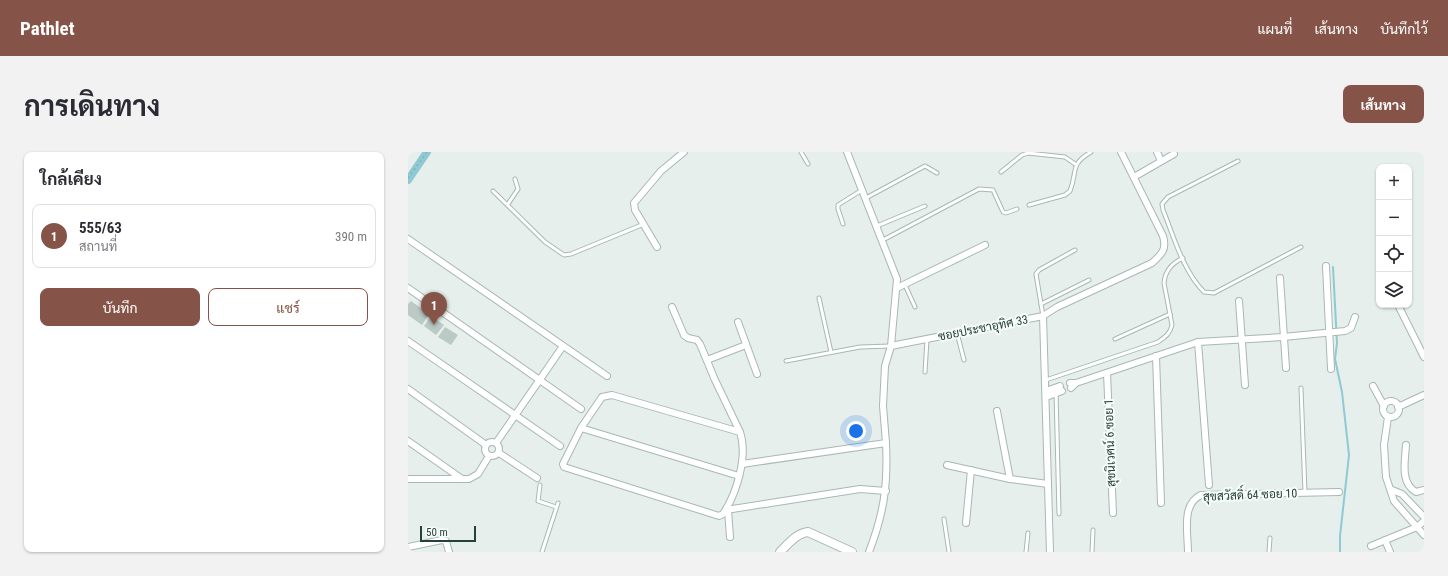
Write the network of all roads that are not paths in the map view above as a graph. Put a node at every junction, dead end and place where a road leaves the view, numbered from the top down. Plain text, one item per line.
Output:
1 (684, 152) edge
2 (801, 152) edge
3 (847, 152) edge
4 (1091, 152) edge
5 (1122, 152) edge
6 (1157, 152) edge
7 (1174, 154) dead end
8 (1161, 161) junction
9 (1238, 161) dead end
10 (808, 164) dead end
11 (1075, 164) junction
12 (1001, 172) dead end
13 (937, 173) dead end
14 (1134, 177) junction
15 (515, 178) dead end
16 (862, 190) junction
17 (493, 192) dead end
18 (866, 198) junction
19 (508, 204) junction
20 (1029, 205) dead end
21 (925, 206) dead end
22 (1017, 209) dead end
23 (644, 224) junction
24 (843, 224) dead end
25 (877, 226) junction
26 (408, 239) edge
27 (883, 240) junction
28 (985, 245) dead end
29 (657, 247) dead end
30 (1301, 247) dead end
31 (1075, 250) dead end
32 (1182, 258) junction
33 (1326, 266) dead end
34 (1280, 278) dead end
35 (1089, 280) dead end
36 (905, 284) junction
37 (408, 288) edge
38 (897, 288) junction
39 (819, 298) dead end
40 (1239, 301) dead end
41 (1041, 304) junction
42 (672, 307) dead end
43 (915, 307) dead end
44 (1400, 308) edge
45 (1170, 314) junction
46 (1043, 316) junction
47 (1355, 317) dead end
48 (738, 322) dead end
49 (957, 333) junction
50 (1333, 333) junction
51 (1284, 337) junction
52 (927, 338) junction
53 (1115, 339) dead end
54 (1242, 339) junction
55 (408, 341) edge
56 (1198, 342) junction
57 (746, 345) junction
58 (563, 346) junction
59 (891, 346) junction
60 (831, 352) junction
61 (1156, 356) junction
62 (1424, 357) edge
63 (707, 360) junction
64 (964, 360) dead end
65 (786, 361) dead end
66 (1286, 368) dead end
67 (1331, 368) dead end
68 (925, 372) dead end
69 (1107, 373) junction
70 (757, 374) dead end
71 (606, 376) dead end
72 (539, 380) junction
73 (1046, 380) junction
74 (1072, 385) dead end
75 (1245, 385) dead end
76 (1373, 386) dead end
77 (1301, 388) dead end
78 (408, 389) edge
79 (1059, 390) joint
80 (1046, 394) junction
81 (1424, 395) edge
82 (1384, 406) junction
83 (1398, 407) junction
84 (581, 409) dead end
85 (998, 411) dead end
86 (516, 415) junction
87 (1388, 417) junction
88 (581, 428) junction
89 (740, 432) junction
90 (408, 441) edge
91 (496, 443) junction
92 (886, 443) junction
93 (486, 445) junction
94 (560, 446) dead end
95 (1406, 446) dead end
96 (499, 453) junction
97 (489, 456) junction
98 (742, 464) junction
99 (947, 465) dead end
100 (971, 470) junction
101 (739, 476) junction
102 (537, 478) dead end
103 (408, 479) edge
104 (1010, 479) junction
105 (463, 480) junction
106 (1048, 484) junction
107 (540, 485) dead end
108 (1209, 485) dead end
109 (1392, 490) junction
110 (1424, 490) edge
111 (886, 491) junction
112 (1338, 492) dead end
113 (1305, 493) junction
114 (1408, 500) junction
115 (558, 503) dead end
116 (1161, 503) dead end
117 (556, 507) junction
118 (1400, 507) junction
119 (727, 510) junction
120 (1113, 513) dead end
121 (1059, 514) dead end
122 (1424, 517) edge
123 (944, 519) dead end
124 (1424, 521) edge
125 (966, 523) dead end
126 (1417, 527) junction
127 (1093, 530) dead end
128 (1028, 532) dead end
129 (1424, 535) edge
130 (730, 537) dead end
131 (1270, 538) dead end
132 (1385, 540) junction
133 (1371, 546) dead end
134 (408, 547) edge
135 (449, 552) edge
136 (542, 552) edge
137 (780, 552) edge
138 (852, 552) edge
139 (869, 552) edge
140 (949, 552) edge
141 (1026, 552) edge
142 (1050, 552) edge
143 (1092, 552) edge
144 (1188, 552) edge
145 (1269, 552) edge
146 (1390, 552) edge

1 - 23 street
2 - 10 lane
3 - 16 street
4 - 11 lane
5 - 14 street
6 - 8 street
7 - 8 street
8 - 14 street
9 - 32 lane
11 - 12 lane
11 - 20 lane
13 - 18 lane
14 - 46 street
15 - 19 lane
16 - 18 street
16 - 24 lane
17 - 19 lane
18 - 25 street
19 - 23 lane
21 - 25 lane
22 - 27 lane
23 - 29 street
25 - 27 street
26 - 58 street
27 - 38 street
28 - 36 street
30 - 32 lane
31 - 41 lane
32 - 45 lane
33 - 50 street
34 - 51 street
35 - 41 lane
36 - 38 street
36 - 43 lane
37 - 72 street
38 - 59 street
39 - 60 lane
40 - 54 street
41 - 46 lane
42 - 63 street
44 - 62 street
45 - 53 lane
45 - 73 lane
46 - 49 street, ซอยประชาอุทิศ 33
46 - 73 street, ซอยประชาอุทิศ 33
47 - 50 street
48 - 57 street
49 - 52 street, ซอยประชาอุทิศ 33
49 - 64 lane
50 - 51 street
50 - 67 street
51 - 54 street
51 - 66 street
52 - 59 street, ซอยประชาอุทิศ 33
52 - 68 lane
54 - 56 street
54 - 75 street
55 - 86 street
56 - 61 street
56 - 108 street
57 - 63 street
57 - 70 street
58 - 71 street
58 - 72 street
59 - 60 lane
59 - 92 street
60 - 65 lane
61 - 69 street
61 - 116 street
63 - 89 street
69 - 74 street
69 - 120 street, สุขนิเวศน์ 6 ซอย 1
72 - 84 street
72 - 86 street
73 - 80 street, ซอยประชาอุทิศ 33
76 - 82 street
77 - 113 lane
78 - 93 street
79 - 80 street
79 - 121 lane
80 - 106 street, ซอยประชาอุทิศ 33
81 - 83 street
82 - 83 street
82 - 87 street
83 - 87 street
85 - 104 street
86 - 91 street
86 - 94 street
87 - 109 street
88 - 89 street
88 - 101 street
88 - 119 street
89 - 98 street
90 - 105 street
91 - 93 street
91 - 96 street
92 - 98 street
92 - 111 street
93 - 97 street
95 - 110 street
96 - 97 street
96 - 102 street
97 - 105 street
98 - 101 street
99 - 100 street
100 - 104 street
100 - 125 street
101 - 119 street
103 - 105 street
104 - 106 street
106 - 142 street, ซอยประชาอุทิศ 33
107 - 117 lane
109 - 114 street
109 - 118 street
111 - 119 street
111 - 139 street
112 - 113 street, สุขสวัสดิ์ 64 ซอย 10
113 - 144 street, สุขสวัสดิ์ 64 ซอย 10
114 - 118 street
114 - 122 street
115 - 117 lane
117 - 136 lane
118 - 126 street
119 - 130 street
123 - 140 lane
124 - 126 street
126 - 129 street
126 - 132 street
127 - 143 lane
128 - 141 lane
131 - 145 lane
132 - 133 street
132 - 146 street
134 - 135 street
137 - 138 street

